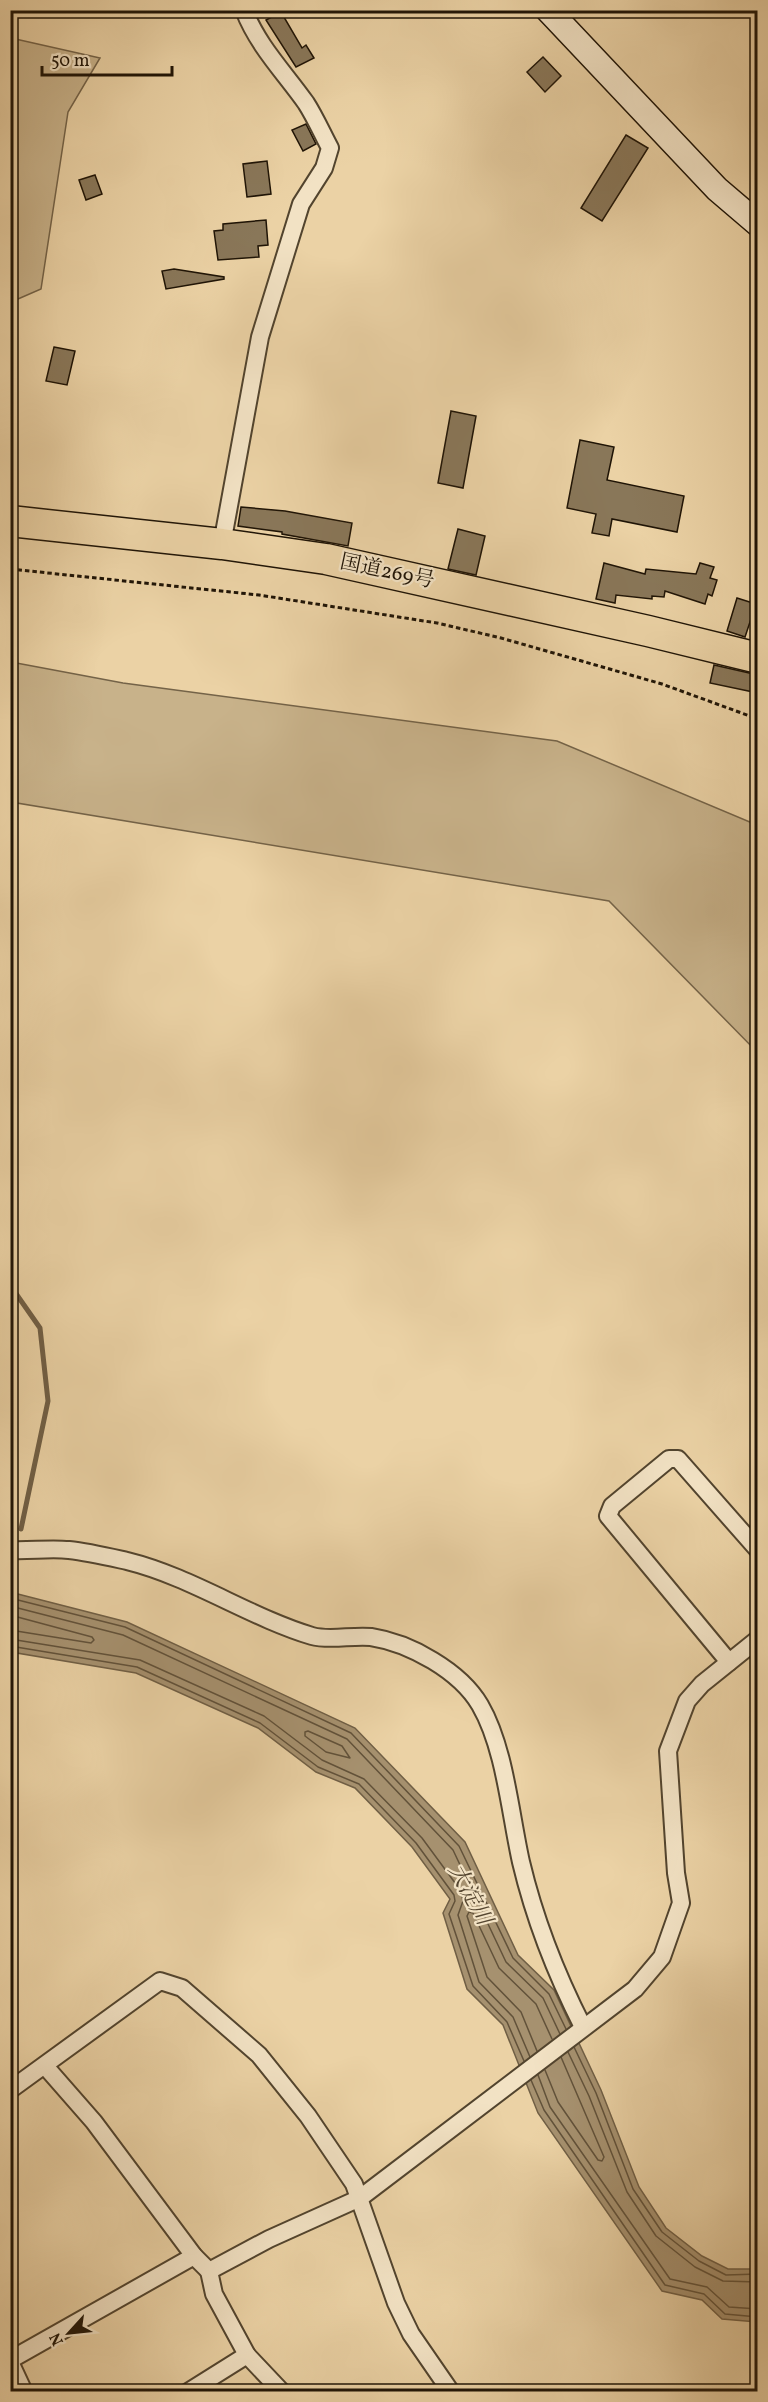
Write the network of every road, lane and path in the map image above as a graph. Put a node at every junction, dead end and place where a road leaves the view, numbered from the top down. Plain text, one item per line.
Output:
1 (244, 10) edge
2 (548, 10) edge
3 (758, 224) edge
4 (10, 521) edge
5 (222, 544) junction
6 (10, 569) edge
7 (758, 658) edge
8 (758, 719) edge
9 (10, 1550) edge
10 (758, 1550) edge
11 (757, 1640) edge
12 (729, 1662) junction
13 (583, 2027) junction
14 (45, 2066) junction
15 (10, 2090) edge
16 (360, 2198) junction
17 (194, 2256) junction
18 (209, 2271) junction
19 (247, 2355) junction
20 (10, 2361) edge
21 (24, 2391) edge
22 (188, 2391) edge
23 (282, 2391) edge
24 (451, 2391) edge

1 - 5 street
2 - 3 street
4 - 5 highway, 国道269号
5 - 7 highway, 国道269号
6 - 8 path
9 - 13 street
10 - 12 street
11 - 12 street
12 - 13 street
13 - 16 street
14 - 15 street
14 - 16 street
14 - 17 street
16 - 18 street
16 - 24 street
17 - 18 street
17 - 20 street
18 - 19 street
19 - 22 street
19 - 23 street
20 - 21 street

